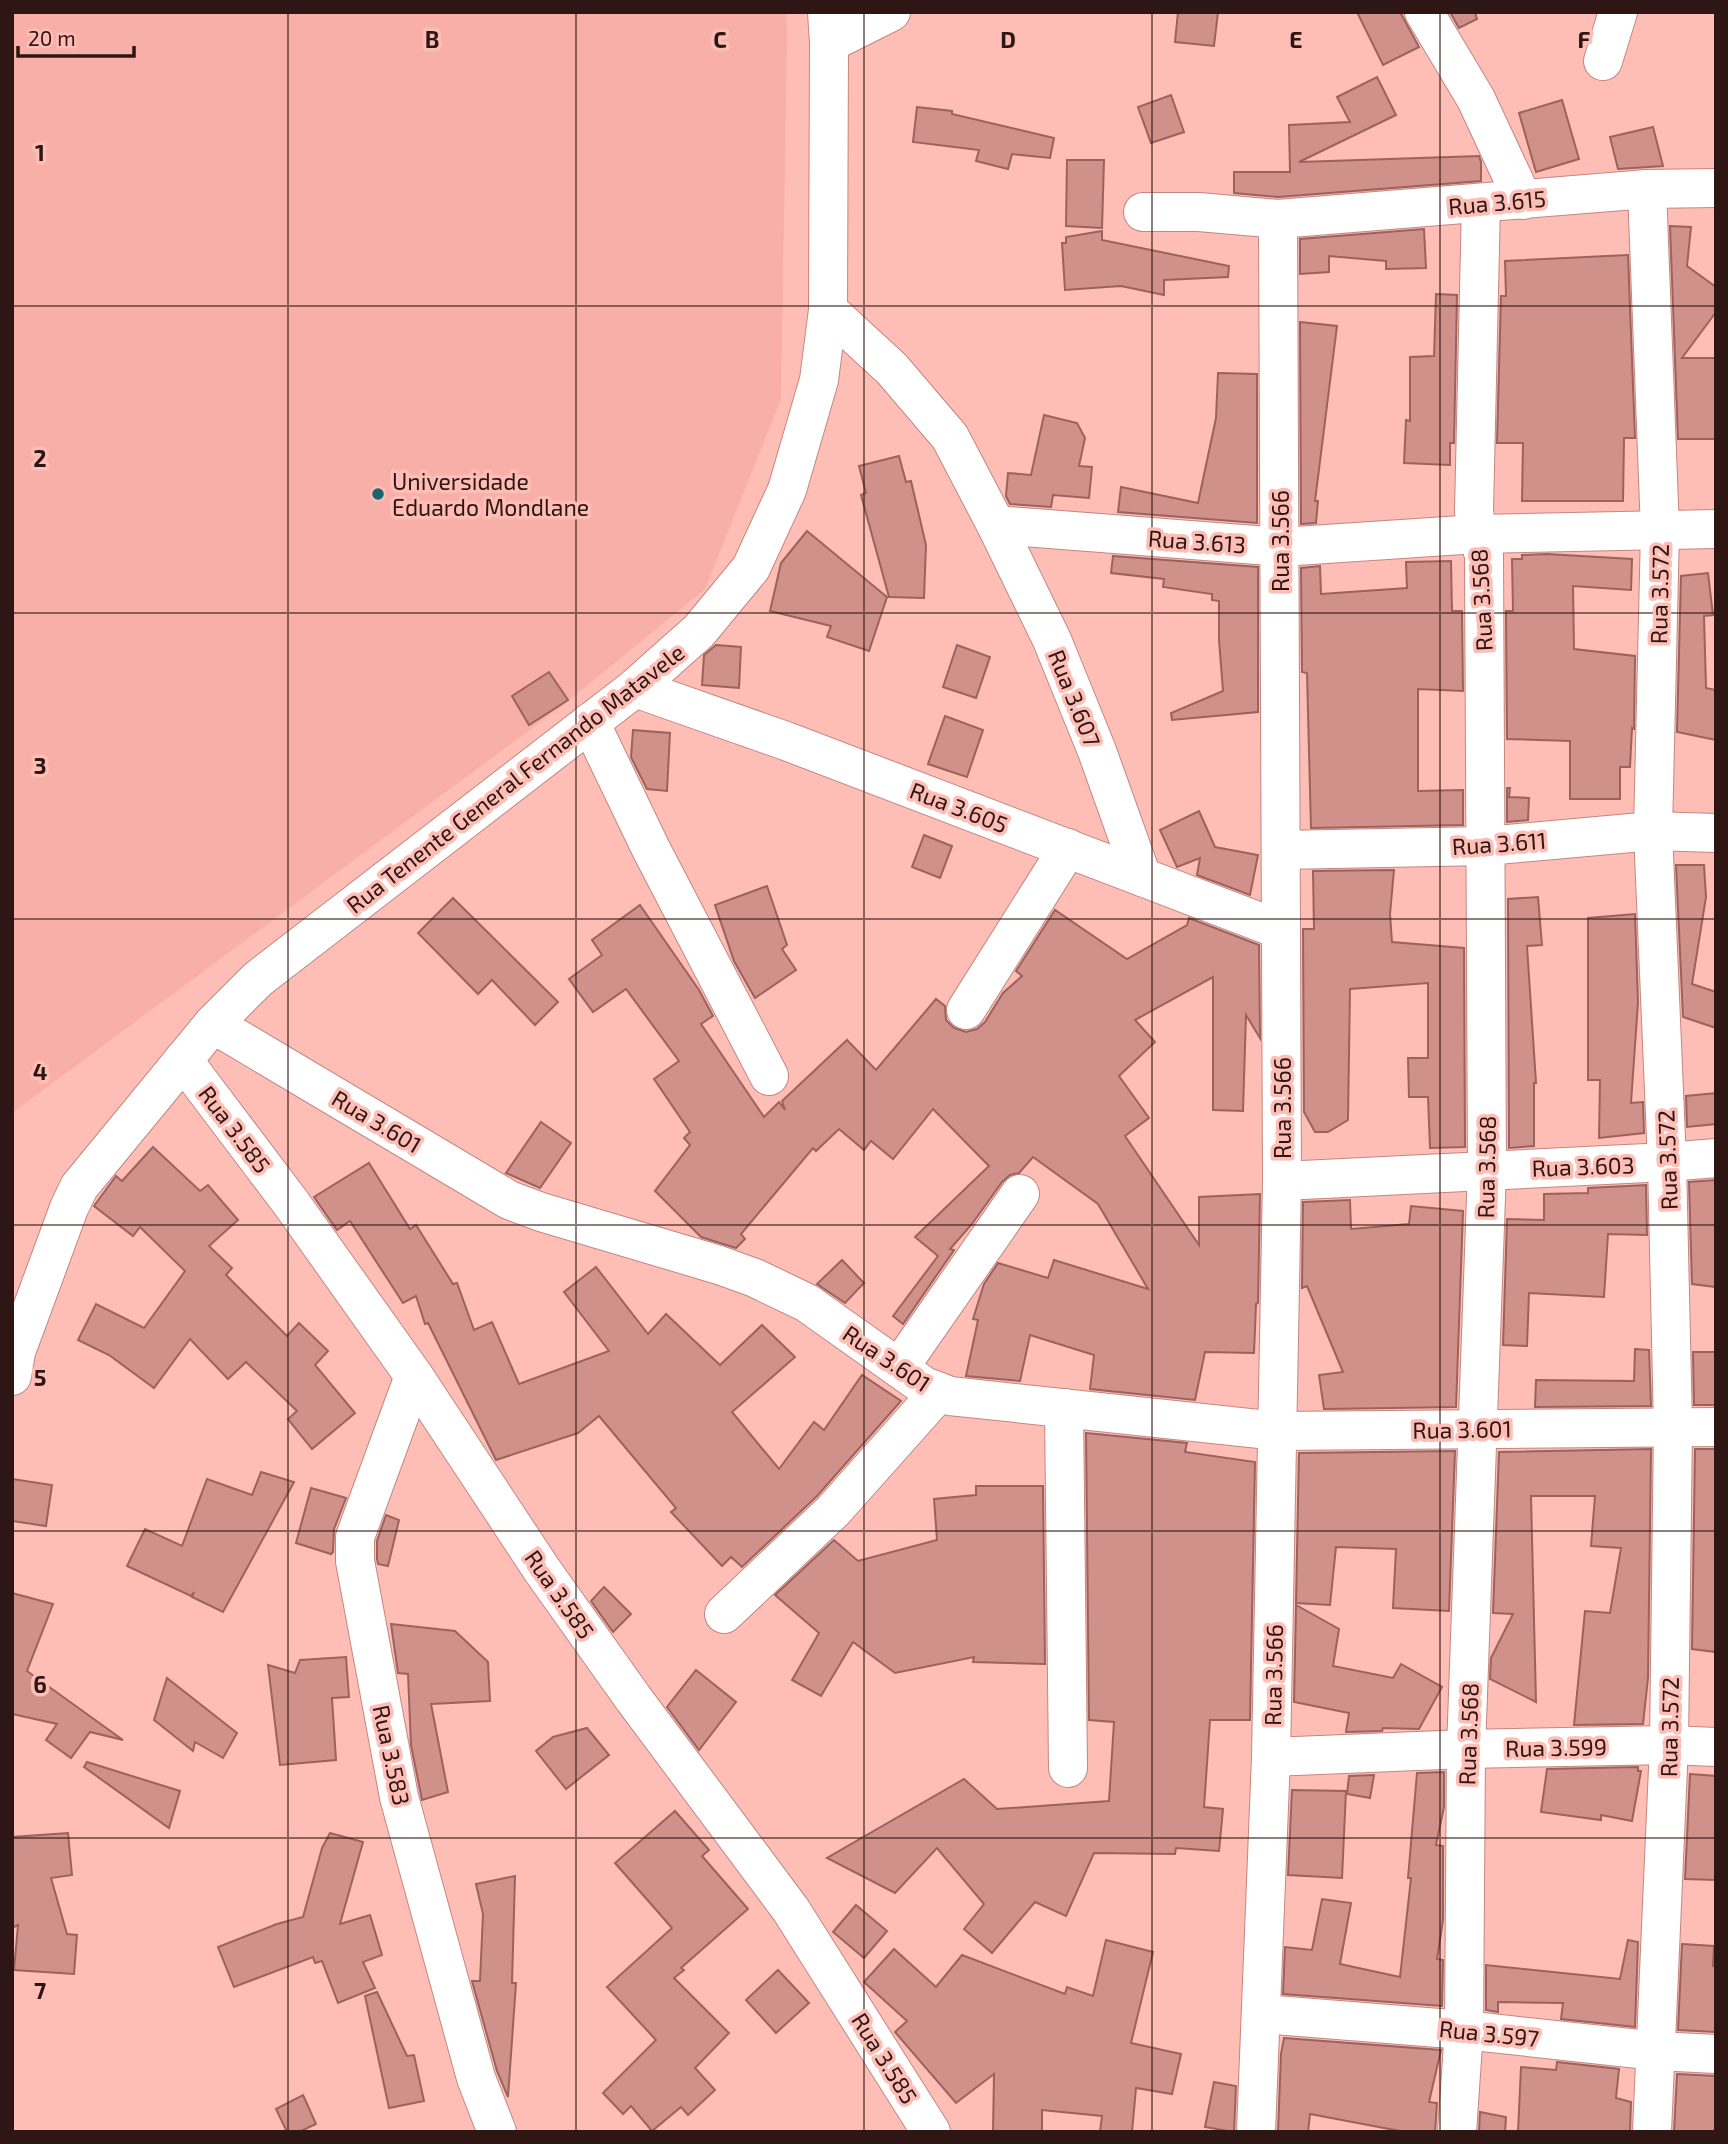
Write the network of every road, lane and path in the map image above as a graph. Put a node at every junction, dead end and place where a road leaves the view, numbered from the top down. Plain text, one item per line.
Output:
1 (891, 12) edge
2 (1424, 12) edge
3 (1618, 12) edge
4 (828, 27) edge
5 (1603, 61) dead end
6 (1716, 188) edge
7 (1647, 189) junction
8 (1523, 200) junction
9 (1481, 203) junction
10 (1143, 212) dead end
11 (1278, 219) junction
12 (828, 310) junction
13 (996, 525) junction
14 (1716, 529) edge
15 (1661, 531) junction
16 (1477, 534) junction
17 (1281, 547) junction
18 (635, 688) junction
19 (590, 722) junction
20 (1654, 831) junction
21 (1716, 833) edge
22 (1486, 846) junction
23 (1068, 848) junction
24 (1282, 850) junction
25 (1142, 877) junction
26 (1281, 930) junction
27 (966, 1010) dead end
28 (213, 1024) junction
29 (183, 1060) junction
30 (769, 1076) dead end
31 (1716, 1158) edge
32 (1667, 1162) junction
33 (1488, 1170) junction
34 (1282, 1181) junction
35 (1020, 1194) dead end
36 (899, 1368) junction
37 (12, 1376) edge
38 (414, 1376) junction
39 (939, 1392) junction
40 (1064, 1408) junction
41 (1673, 1426) junction
42 (1716, 1427) edge
43 (1479, 1429) junction
44 (1278, 1431) junction
45 (724, 1614) dead end
46 (1669, 1745) junction
47 (1716, 1747) edge
48 (1466, 1749) junction
49 (1271, 1757) junction
50 (1068, 1768) dead end
51 (1262, 2014) junction
52 (1464, 2030) junction
53 (1657, 2051) junction
54 (1716, 2054) edge
55 (497, 2132) edge
56 (931, 2132) edge
57 (1256, 2132) edge
58 (1457, 2132) edge
59 (1652, 2132) edge

1 - 4 street
2 - 8 street
3 - 5 street
4 - 12 street, Rua Tenente General Fernando Matavele
6 - 7 street, Rua 3.615
7 - 8 street, Rua 3.615
7 - 15 street, Rua 3.572
8 - 9 street, Rua 3.615
9 - 11 street, Rua 3.615
9 - 16 street, Rua 3.568
10 - 11 street
11 - 17 street, Rua 3.566
12 - 13 street
12 - 18 street, Rua Tenente General Fernando Matavele
13 - 17 street, Rua 3.613
13 - 25 street, Rua 3.607
14 - 15 street, Rua 3.613
15 - 16 street, Rua 3.613
15 - 20 street, Rua 3.572
16 - 17 street, Rua 3.613
16 - 22 street, Rua 3.568
17 - 24 street, Rua 3.566
18 - 19 street, Rua Tenente General Fernando Matavele
18 - 23 street, Rua 3.605
19 - 28 street, Rua Tenente General Fernando Matavele
19 - 30 street
20 - 21 street, Rua 3.611
20 - 22 street, Rua 3.611
20 - 32 street, Rua 3.572
22 - 24 street, Rua 3.611
22 - 33 street, Rua 3.568
23 - 25 street, Rua 3.605
23 - 27 street
24 - 26 street, Rua 3.566
25 - 26 street, Rua 3.605
26 - 34 street, Rua 3.566
28 - 29 street, Rua Tenente General Fernando Matavele
28 - 36 street, Rua 3.601
29 - 37 street, Rua Tenente General Fernando Matavele
29 - 38 street, Rua 3.585
31 - 32 street, Rua 3.603
32 - 33 street, Rua 3.603
32 - 41 street, Rua 3.572
33 - 34 street, Rua 3.603
33 - 43 street, Rua 3.568
34 - 44 street, Rua 3.566
35 - 36 street
36 - 39 street, Rua 3.601
38 - 55 street, Rua 3.583
38 - 56 street, Rua 3.585
39 - 40 street, Rua 3.601
39 - 45 street
40 - 44 street, Rua 3.601
40 - 50 street
41 - 42 street, Rua 3.601
41 - 43 street, Rua 3.601
41 - 46 street, Rua 3.572
43 - 44 street, Rua 3.601
43 - 48 street, Rua 3.568
44 - 49 street, Rua 3.566
46 - 47 street, Rua 3.599
46 - 48 street, Rua 3.599
46 - 53 street, Rua 3.572
48 - 49 street, Rua 3.599
48 - 52 street, Rua 3.568
49 - 51 street, Rua 3.566
51 - 52 street, Rua 3.597
51 - 57 street, Rua 3.566
52 - 53 street, Rua 3.597
52 - 58 street, Rua 3.568
53 - 54 street, Rua 3.597
53 - 59 street, Rua 3.572

